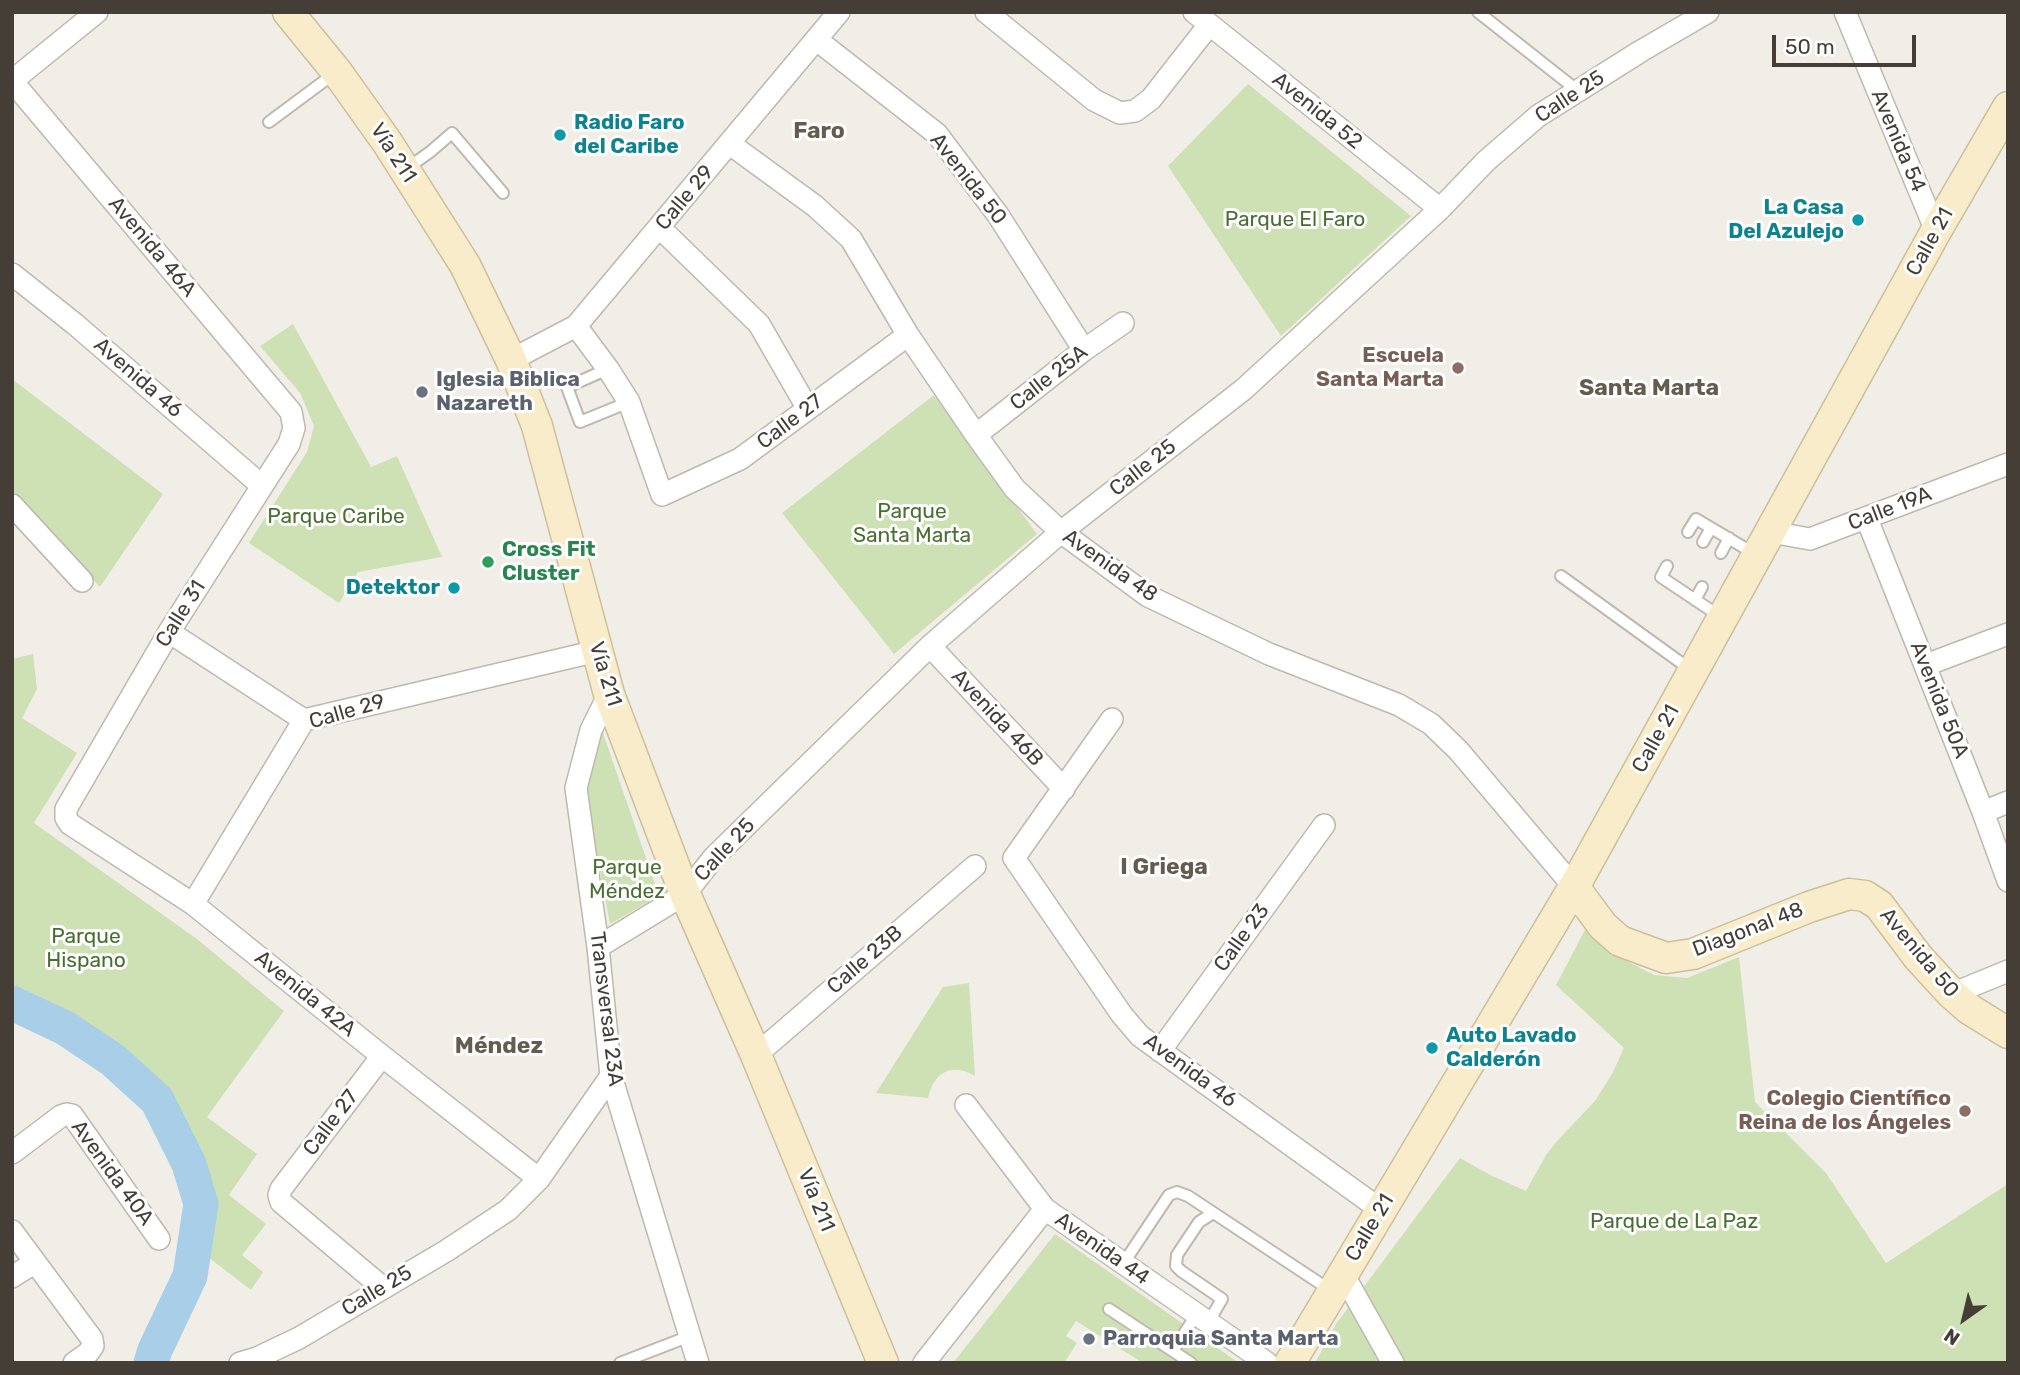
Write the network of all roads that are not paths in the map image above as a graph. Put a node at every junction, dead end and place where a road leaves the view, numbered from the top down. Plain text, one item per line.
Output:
1 (97, 12) edge
2 (839, 12) edge
3 (986, 12) edge
4 (1478, 12) edge
5 (1708, 12) edge
6 (1844, 12) edge
7 (294, 14) edge
8 (1202, 19) edge
9 (817, 40) junction
10 (337, 72) junction
11 (12, 81) edge
12 (1578, 91) junction
13 (2008, 107) edge
14 (269, 122) dead end
15 (730, 144) junction
16 (405, 170) junction
17 (503, 193) dead end
18 (1440, 209) junction
19 (660, 228) junction
20 (1936, 230) junction
21 (12, 274) edge
22 (1123, 323) dead end
23 (576, 326) junction
24 (908, 335) junction
25 (1084, 351) junction
26 (511, 360) junction
27 (608, 369) junction
28 (629, 402) junction
29 (808, 409) junction
30 (291, 412) joint
31 (976, 435) junction
32 (2008, 464) edge
33 (261, 485) junction
34 (12, 505) edge
35 (1867, 519) junction
36 (1711, 528) junction
37 (1060, 532) junction
38 (1688, 532) dead end
39 (1729, 538) junction
40 (1703, 542) dead end
41 (1764, 544) junction
42 (1721, 552) dead end
43 (1667, 566) dead end
44 (1561, 576) dead end
45 (1684, 576) dead end
46 (82, 582) dead end
47 (1702, 587) dead end
48 (1678, 588) junction
49 (1695, 600) junction
50 (1723, 618) junction
51 (169, 632) junction
52 (2008, 634) edge
53 (930, 646) junction
54 (597, 652) junction
55 (1926, 665) junction
56 (1693, 672) junction
57 (609, 694) junction
58 (1112, 719) dead end
59 (304, 720) junction
60 (1064, 789) junction
61 (2008, 802) edge
62 (1983, 812) junction
63 (66, 818) joint
64 (1324, 825) dead end
65 (975, 866) dead end
66 (2008, 881) edge
67 (1574, 887) junction
68 (685, 894) junction
69 (1865, 896) joint
70 (193, 904) junction
71 (598, 947) junction
72 (2008, 971) edge
73 (1952, 994) junction
74 (2008, 1033) edge
75 (1160, 1051) junction
76 (756, 1055) junction
77 (382, 1056) junction
78 (611, 1076) junction
79 (966, 1105) dead end
80 (12, 1153) edge
81 (539, 1179) junction
82 (1045, 1209) junction
83 (1381, 1210) junction
84 (1213, 1213) junction
85 (12, 1231) edge
86 (159, 1239) dead end
87 (34, 1263) junction
88 (1123, 1264) junction
89 (12, 1277) edge
90 (1338, 1283) junction
91 (382, 1287) junction
92 (1109, 1308) dead end
93 (1202, 1319) junction
94 (690, 1336) junction
95 (1173, 1351) junction
96 (74, 1363) edge
97 (240, 1363) edge
98 (620, 1363) edge
99 (698, 1363) edge
100 (883, 1363) edge
101 (924, 1363) edge
102 (1191, 1363) edge
103 (1267, 1363) edge
104 (1290, 1363) edge
105 (1393, 1363) edge

1 - 11 street
2 - 9 street, Calle 29
3 - 8 street
4 - 12 lane
5 - 12 street, Calle 25
6 - 20 street, Avenida 54
7 - 10 main road, Vía 211
8 - 18 street, Avenida 52
9 - 15 street, Calle 29
9 - 25 street, Avenida 50
10 - 14 lane
10 - 16 main road, Vía 211
11 - 30 street, Avenida 46A
12 - 18 street, Calle 25
13 - 20 main road, Calle 21
15 - 19 street, Calle 29
15 - 24 street, Avenida 48
16 - 17 lane
16 - 26 main road, Vía 211
18 - 37 street, Calle 25
19 - 23 street, Calle 29
19 - 29 street
20 - 41 main road, Calle 21
21 - 33 street, Avenida 46
22 - 25 street, Calle 25A
23 - 26 street, Calle 29
23 - 27 street
24 - 29 street, Calle 27
24 - 31 street, Avenida 48
25 - 31 street, Calle 25A
26 - 54 main road, Vía 211
27 - 28 street
27 - 28 lane
28 - 29 street, Calle 27
30 - 33 street, Calle 31
31 - 37 street, Avenida 48
32 - 35 street, Calle 19A
33 - 51 street, Calle 31
34 - 46 street
35 - 41 street, Calle 19A
35 - 55 street, Avenida 50A
36 - 38 lane
36 - 39 lane
36 - 40 lane
37 - 53 street, Calle 25
37 - 67 street, Avenida 48
39 - 41 lane
39 - 42 lane
41 - 50 main road, Calle 21
43 - 48 lane
44 - 56 lane
45 - 48 lane
47 - 49 lane
48 - 49 lane
49 - 50 lane
50 - 56 main road, Calle 21
51 - 59 street
51 - 63 street, Calle 31
52 - 55 street
53 - 60 street, Avenida 46B
53 - 68 street, Calle 25
54 - 57 main road, Vía 211
54 - 59 street, Calle 29
55 - 62 street, Avenida 50A
56 - 67 main road, Calle 21
57 - 68 main road, Vía 211
57 - 71 street, Transversal 23A
58 - 60 street
59 - 70 street, Calle 29
60 - 75 street, Avenida 46
61 - 62 street
62 - 66 street, Avenida 50A
63 - 70 street, Avenida 42A
64 - 75 street, Calle 23
65 - 76 street, Calle 23B
67 - 69 main road, Diagonal 48
67 - 83 main road, Calle 21
68 - 71 street, Calle 25
68 - 76 main road, Vía 211
69 - 73 main road, Avenida 50
70 - 77 street, Avenida 42A
71 - 78 street, Transversal 23A
72 - 73 street
73 - 74 main road, Avenida 50
75 - 83 street, Avenida 46
76 - 100 main road, Vía 211
77 - 81 street, Avenida 42A
77 - 91 street, Calle 27
78 - 81 street, Calle 25
78 - 94 street, Transversal 23A
79 - 82 street, Avenida 44
80 - 86 street, Avenida 40A
81 - 91 street, Calle 25
82 - 88 street, Avenida 44
82 - 101 street
83 - 90 main road, Calle 21
84 - 88 lane
84 - 90 lane
84 - 93 lane
85 - 87 street
87 - 89 street
87 - 96 street
88 - 93 street, Avenida 44
90 - 104 main road, Calle 21
90 - 105 street
91 - 97 street, Calle 25
92 - 95 lane
93 - 95 lane
93 - 103 street, Avenida 44
94 - 98 lane
94 - 99 street, Transversal 23A
95 - 102 lane

